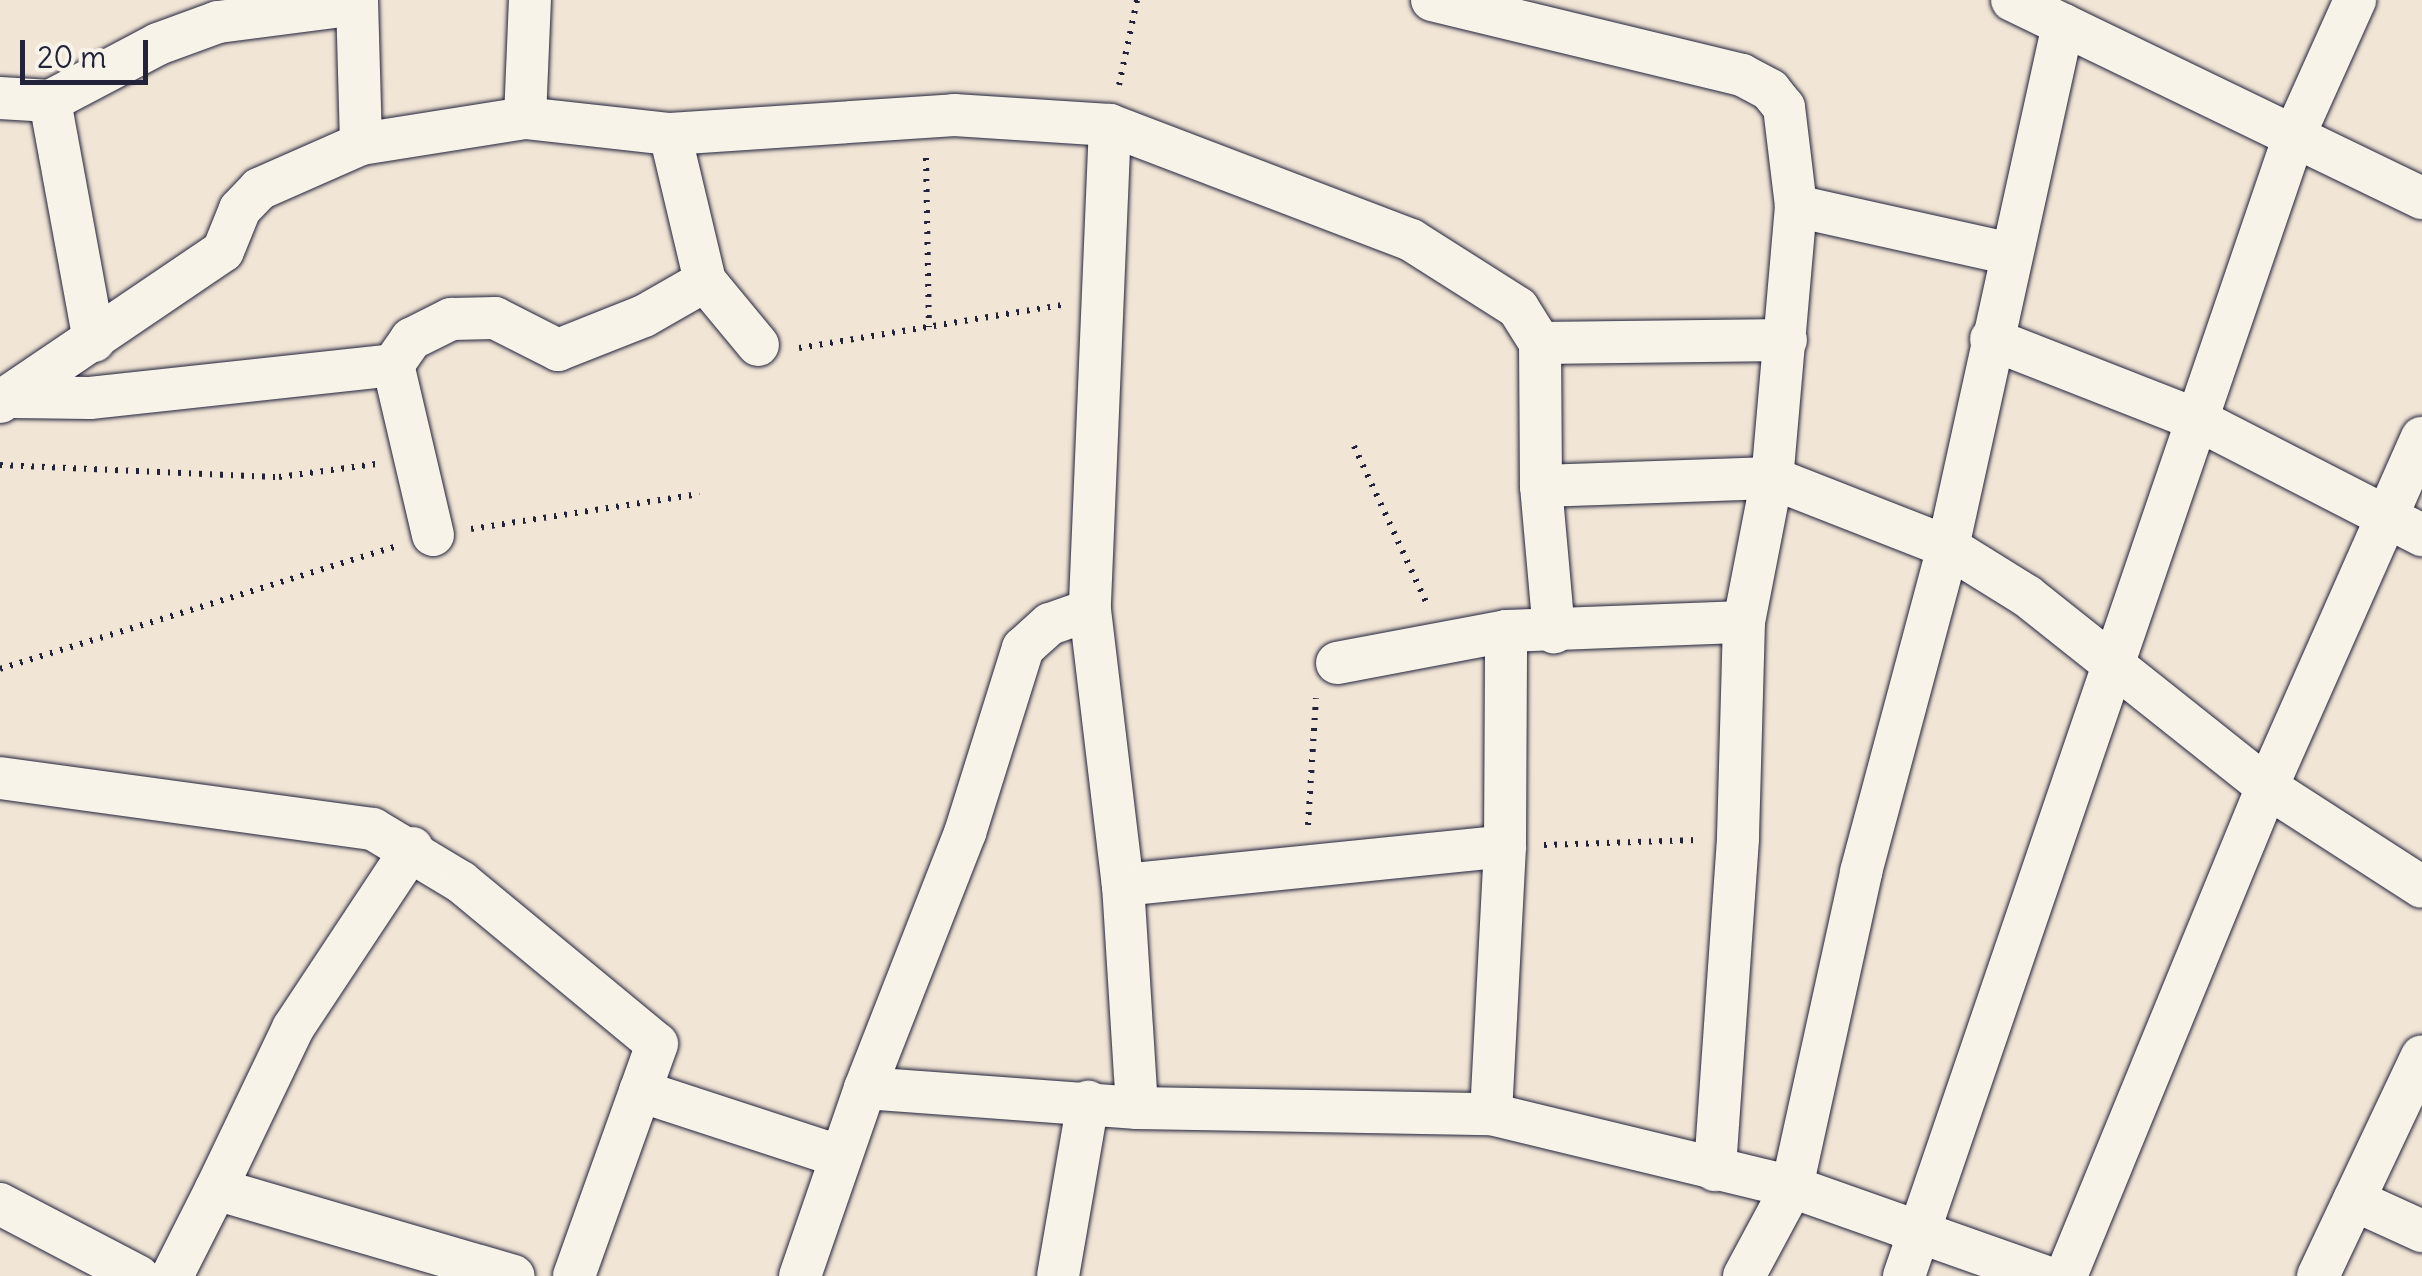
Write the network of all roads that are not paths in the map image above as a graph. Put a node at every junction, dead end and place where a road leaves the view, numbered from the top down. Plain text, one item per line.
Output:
1 (530, 0) edge
2 (1432, 0) edge
3 (2012, 0) edge
4 (2355, 0) edge
5 (356, 2) edge
6 (2063, 26) junction
7 (0, 98) edge
8 (50, 100) junction
9 (525, 118) junction
10 (1110, 126) junction
11 (670, 134) junction
12 (2294, 136) junction
13 (361, 144) junction
14 (2422, 198) edge
15 (1796, 206) junction
16 (2010, 254) junction
17 (705, 281) junction
18 (1991, 339) junction
19 (1786, 340) junction
20 (94, 341) junction
21 (1540, 343) junction
22 (758, 345) road end
23 (394, 365) junction
24 (7, 400) edge
25 (2198, 420) junction
26 (2422, 438) edge
27 (1772, 478) junction
28 (1541, 486) junction
29 (2404, 525) edge
30 (433, 535) road end
31 (1948, 547) junction
32 (1090, 610) junction
33 (1744, 622) junction
34 (1506, 632) junction
35 (1554, 632) junction
36 (2114, 662) junction
37 (1337, 663) road end
38 (0, 778) edge
39 (2267, 788) junction
40 (1504, 846) junction
41 (412, 848) junction
42 (1123, 885) junction
43 (2422, 887) edge
44 (2422, 1056) edge
45 (865, 1088) junction
46 (640, 1092) junction
47 (1088, 1102) junction
48 (1136, 1108) junction
49 (1491, 1114) junction
50 (838, 1156) junction
51 (1715, 1170) junction
52 (1792, 1187) junction
53 (216, 1190) junction
54 (2354, 1200) junction
55 (0, 1204) edge
56 (2422, 1231) edge
57 (1922, 1232) junction
58 (138, 1276) edge
59 (172, 1276) edge
60 (514, 1276) edge
61 (574, 1276) edge
62 (800, 1276) edge
63 (1058, 1276) edge
64 (1744, 1276) edge
65 (1904, 1276) edge
66 (2044, 1276) edge
67 (2066, 1276) edge
68 (2318, 1276) edge

1 - 9 street
2 - 15 street
3 - 6 street
4 - 12 street
5 - 8 street
5 - 13 street
6 - 12 street
6 - 16 street
7 - 8 street
8 - 20 street
9 - 11 street
9 - 13 street
10 - 11 street
10 - 21 street
10 - 32 street
11 - 17 street
12 - 14 street
12 - 25 street
13 - 20 street
15 - 16 street
15 - 19 street
16 - 18 street
17 - 22 street
17 - 23 street
18 - 25 street
18 - 31 street
19 - 21 street
19 - 27 street
20 - 24 street
21 - 28 street
23 - 24 street
23 - 30 street
25 - 29 street
25 - 36 street
26 - 29 street
27 - 28 street
27 - 31 street
27 - 33 street
28 - 35 street
29 - 39 street
31 - 36 street
31 - 52 street
32 - 42 street
32 - 45 street
33 - 35 street
33 - 51 street
34 - 35 street
34 - 37 street
34 - 40 street
36 - 39 street
36 - 57 street
38 - 41 street
39 - 43 street
39 - 67 street
40 - 42 street
40 - 49 street
41 - 46 street
41 - 53 street
42 - 48 street
44 - 54 street
45 - 47 street
45 - 50 street
46 - 50 street
46 - 61 street
47 - 48 street
47 - 63 street
48 - 49 street
49 - 51 street
50 - 62 street
51 - 52 street
52 - 57 street
52 - 64 street
53 - 59 street
53 - 60 street
54 - 56 street
54 - 68 street
55 - 58 street
57 - 65 street
57 - 66 street

